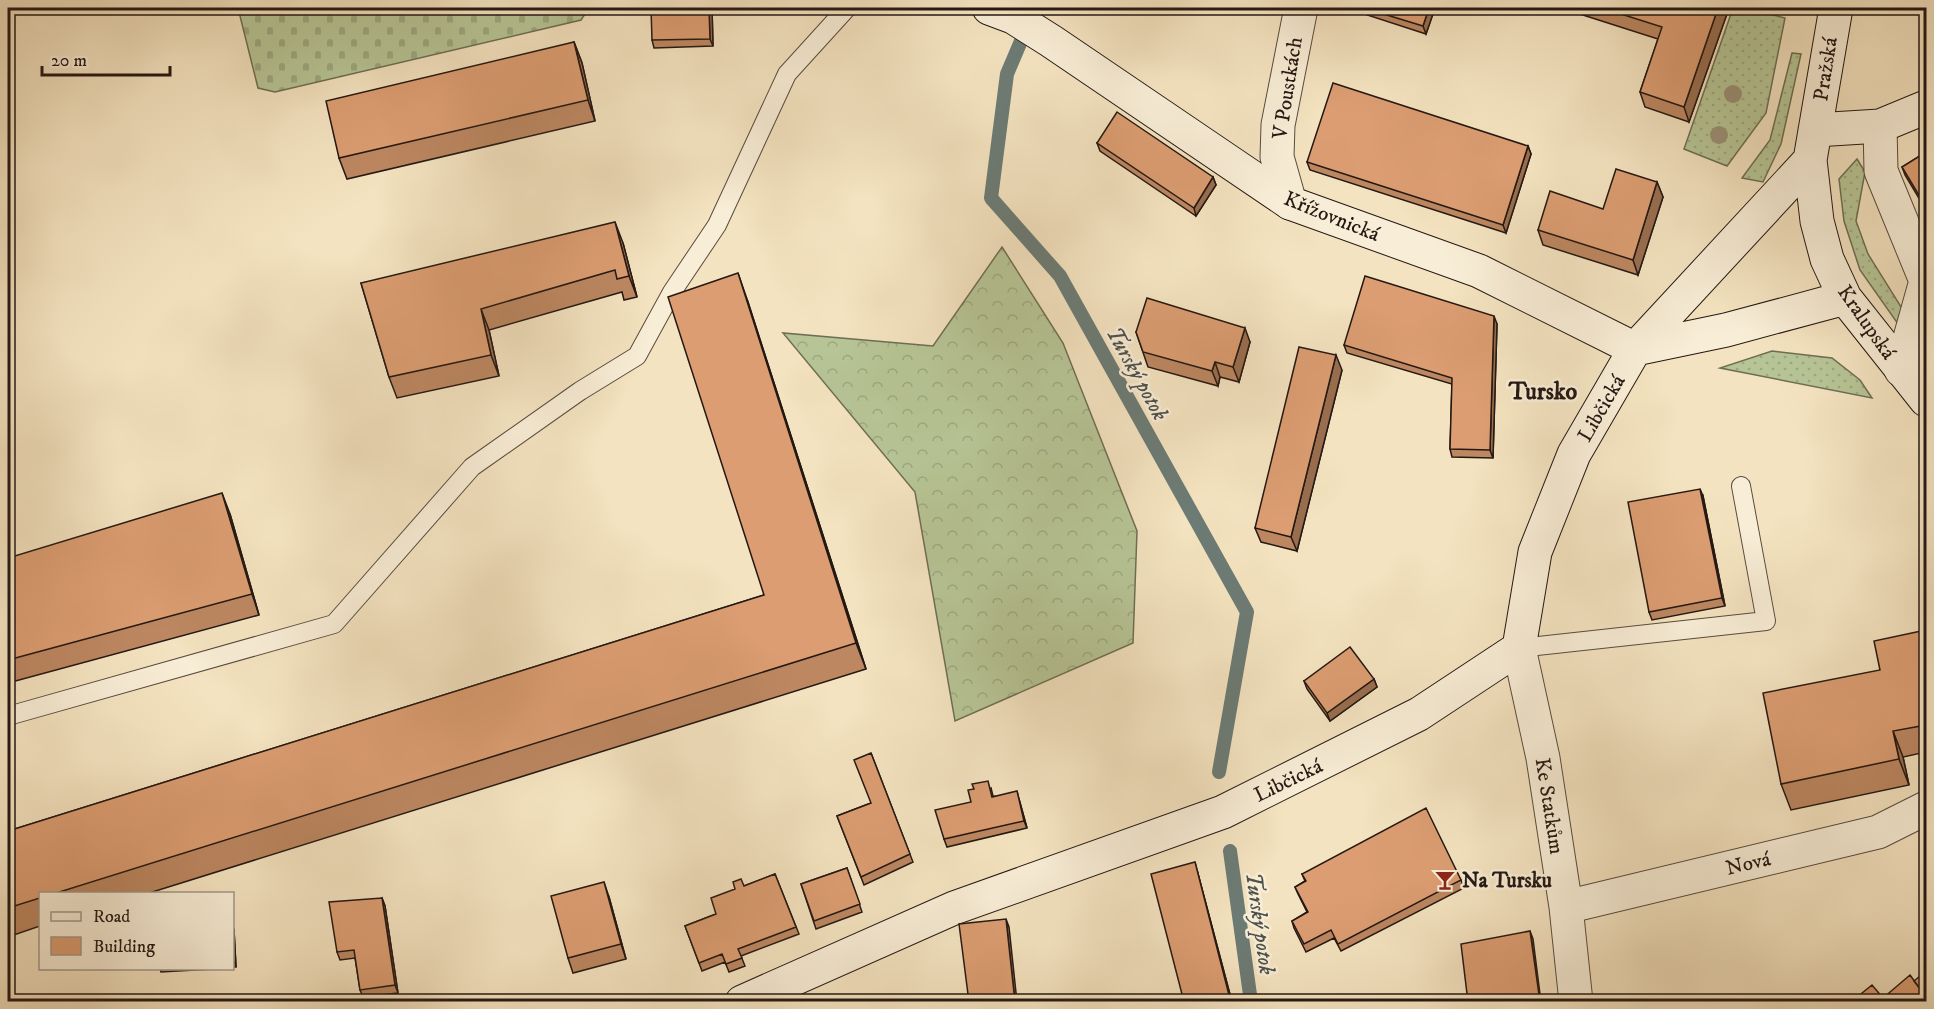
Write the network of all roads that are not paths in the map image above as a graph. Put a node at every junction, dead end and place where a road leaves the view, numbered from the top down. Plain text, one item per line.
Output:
1 (847, 8) edge
2 (1301, 8) edge
3 (1836, 8) edge
4 (1001, 12) edge
5 (1926, 107) edge
6 (1880, 126) junction
7 (1813, 145) junction
8 (1290, 203) junction
9 (1845, 298) junction
10 (1635, 350) junction
11 (1901, 370) junction
12 (1926, 400) edge
13 (1741, 486) dead end
14 (1519, 648) junction
15 (8, 716) edge
16 (1926, 808) edge
17 (1566, 907) junction
18 (742, 1002) edge
19 (1576, 1002) edge

1 - 15 lane
2 - 8 street, V Poustkách
3 - 7 street, Pražská
4 - 8 street, Křížovnická
5 - 6 street
6 - 7 street
6 - 11 street
7 - 9 street, Kralupská
7 - 10 street, Libčická
8 - 10 street, Křížovnická
9 - 10 street, Libčická
9 - 11 street, Kralupská
10 - 14 street, Libčická
11 - 12 street, Kralupská
13 - 14 lane
14 - 17 street, Ke Statkům
14 - 18 street, Libčická
16 - 17 street, Nová
17 - 19 street, Ke Statkům

